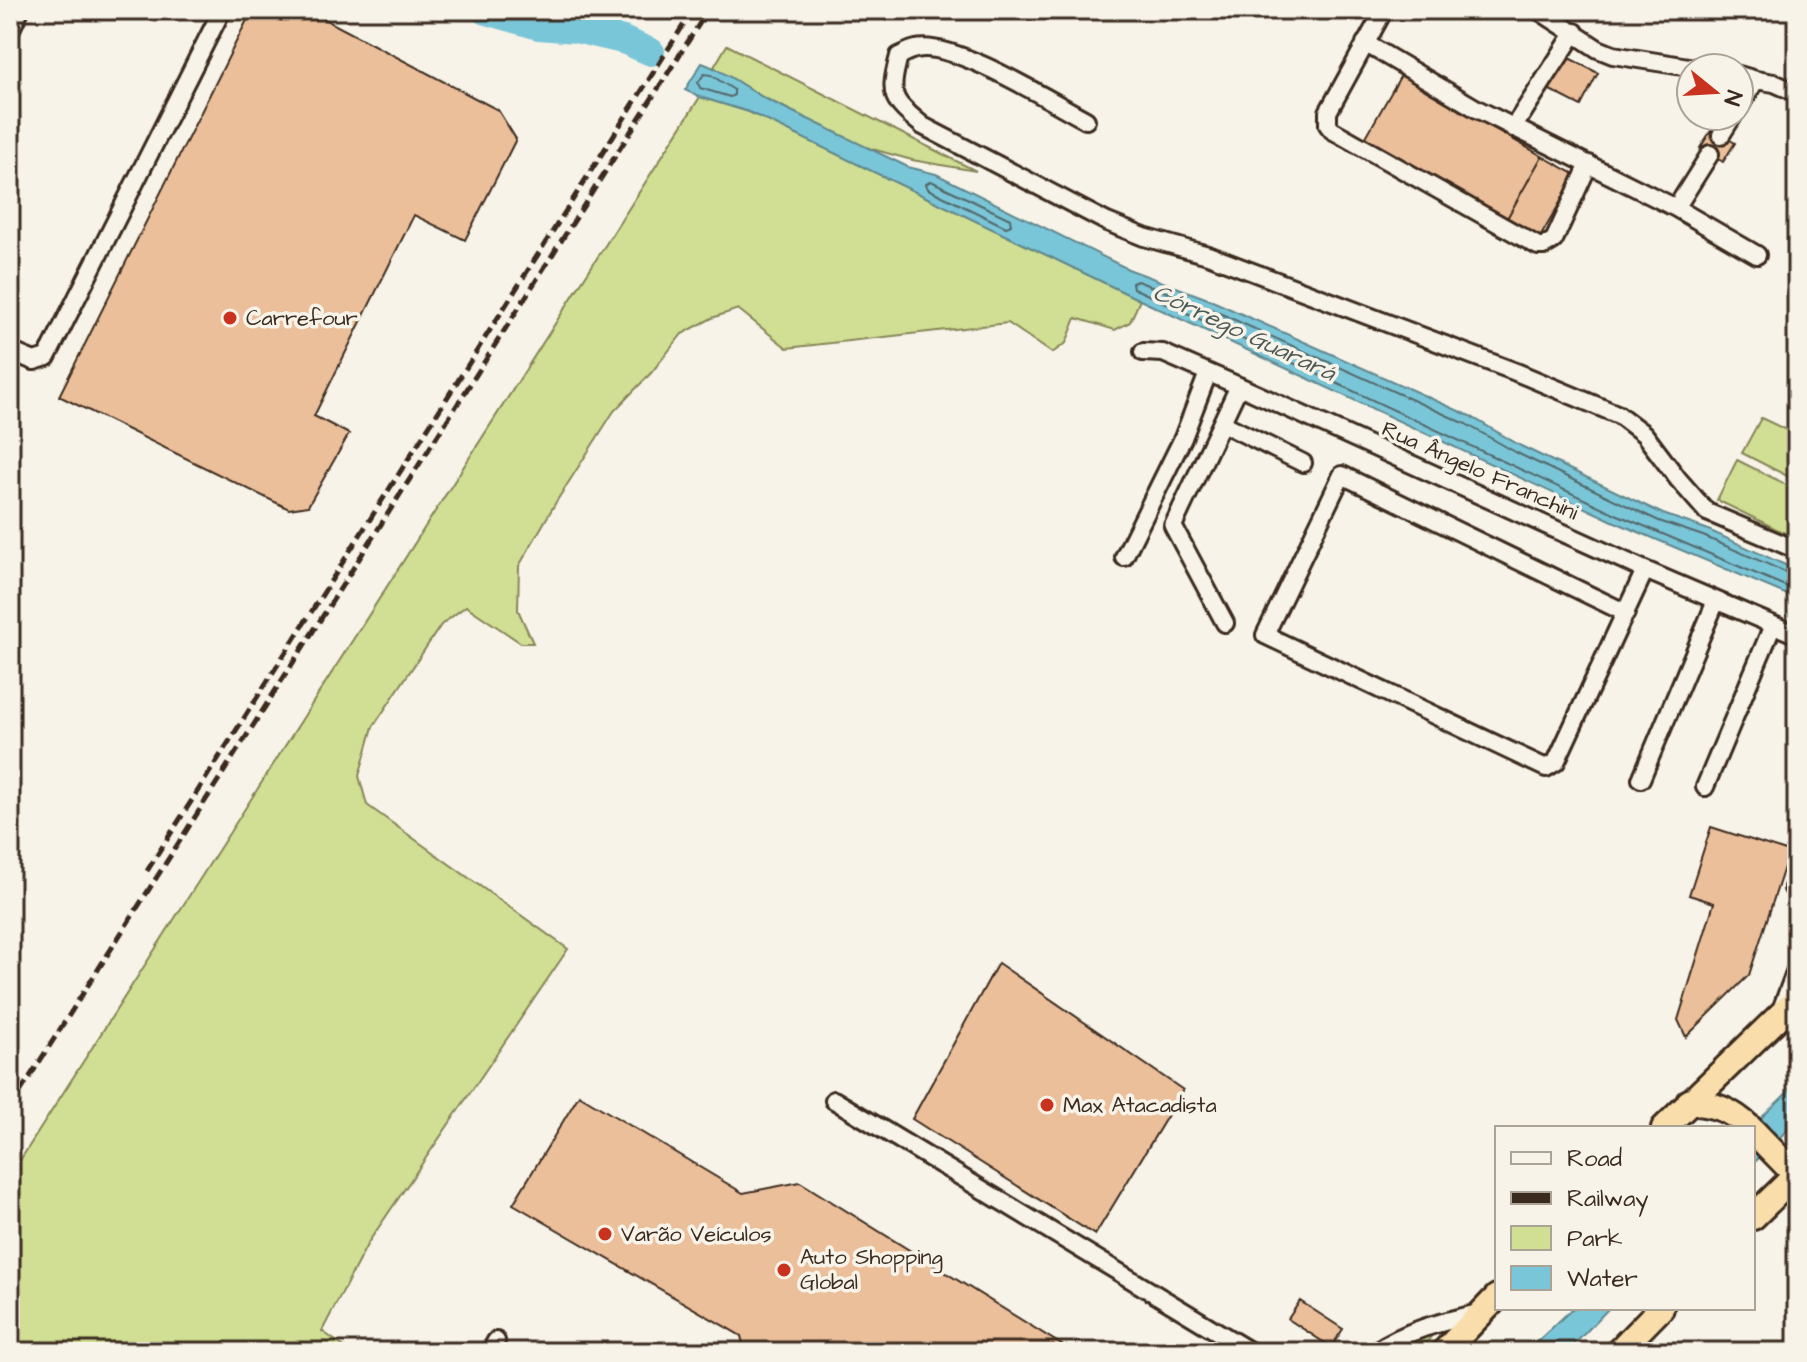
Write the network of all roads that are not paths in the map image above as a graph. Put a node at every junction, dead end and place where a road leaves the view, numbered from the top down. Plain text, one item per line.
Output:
1 (20, 10) edge
2 (222, 10) edge
3 (1384, 10) edge
4 (1538, 10) edge
5 (10, 31) edge
6 (1575, 32) junction
7 (1365, 43) junction
8 (1675, 65) edge
9 (1755, 79) edge
10 (1797, 93) edge
11 (1086, 120) dead end
12 (1513, 128) junction
13 (1723, 132) edge
14 (1721, 135) dead end
15 (1710, 154) dead end
16 (1589, 164) junction
17 (1676, 208) junction
18 (1757, 255) dead end
19 (10, 351) edge
20 (1143, 352) dead end
21 (1208, 373) junction
22 (1239, 386) junction
23 (1222, 423) junction
24 (1303, 463) dead end
25 (1797, 550) edge
26 (1124, 557) dead end
27 (1645, 570) junction
28 (1716, 601) junction
29 (1626, 613) junction
30 (1225, 623) dead end
31 (1773, 625) junction
32 (1797, 635) edge
33 (1641, 779) dead end
34 (1705, 787) dead end
35 (1797, 967) edge
36 (1797, 999) edge
37 (1779, 1016) junction
38 (834, 1100) dead end
39 (1689, 1102) junction
40 (1746, 1124) edge
41 (1666, 1126) edge
42 (1755, 1133) edge
43 (1797, 1175) edge
44 (1755, 1215) edge
45 (1489, 1305) edge
46 (1659, 1310) edge
47 (1251, 1352) edge
48 (1374, 1352) edge
49 (1444, 1352) edge
50 (1618, 1352) edge

1 - 5 street
2 - 19 street
3 - 7 street
4 - 6 street
6 - 8 street
6 - 12 street
7 - 12 street
7 - 16 street
9 - 10 street
11 - 25 street
12 - 16 street
13 - 14 street
15 - 17 street
16 - 17 street
17 - 18 street
20 - 21 street, Rua Ângelo Franchini
21 - 22 street, Rua Ângelo Franchini
21 - 26 street
22 - 23 street
22 - 27 street, Rua Ângelo Franchini
23 - 24 street
23 - 30 street
27 - 28 street, Rua Ângelo Franchini
27 - 29 street
28 - 31 street, Rua Ângelo Franchini
28 - 33 street
29 - 29 street
31 - 32 street, Rua Ângelo Franchini
31 - 34 street
35 - 37 street
36 - 37 highway
37 - 39 highway
38 - 47 street
39 - 40 highway
39 - 41 highway
42 - 43 highway
43 - 44 highway
45 - 48 street
45 - 49 highway
46 - 50 highway

